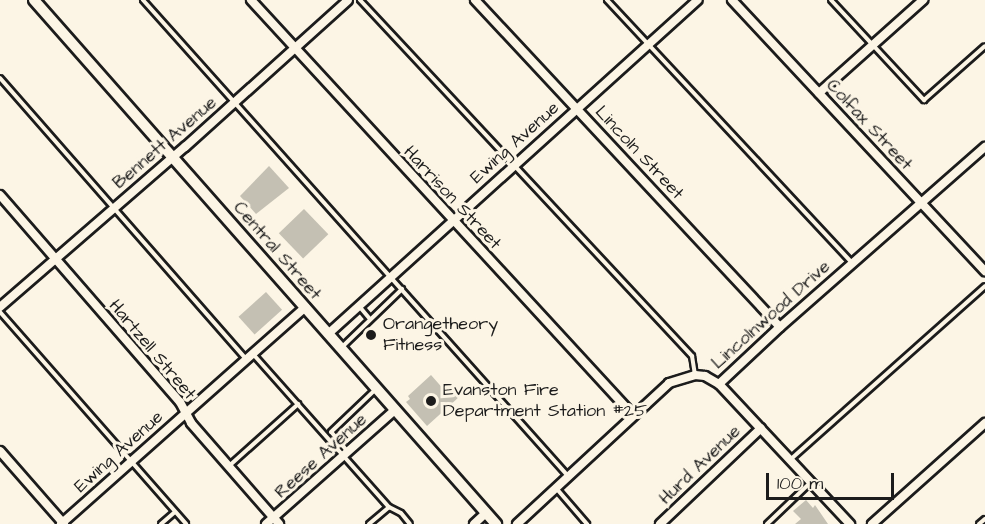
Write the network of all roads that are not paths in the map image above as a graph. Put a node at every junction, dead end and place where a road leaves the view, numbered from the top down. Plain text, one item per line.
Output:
1 (34, 0) edge
2 (142, 0) edge
3 (251, 0) edge
4 (348, 0) edge
5 (360, 0) edge
6 (475, 0) edge
7 (606, 0) edge
8 (697, 0) edge
9 (732, 0) edge
10 (831, 0) edge
11 (923, 0) edge
12 (647, 45) junction
13 (873, 45) junction
14 (985, 46) edge
15 (295, 48) junction
16 (0, 78) edge
17 (819, 93) junction
18 (235, 102) junction
19 (576, 108) junction
20 (985, 147) edge
21 (172, 157) junction
22 (513, 164) junction
23 (0, 195) edge
24 (922, 203) junction
25 (113, 207) junction
26 (451, 219) junction
27 (55, 258) junction
28 (852, 264) junction
29 (985, 271) edge
30 (390, 276) junction
31 (985, 286) edge
32 (402, 289) junction
33 (358, 305) junction
34 (0, 307) edge
35 (305, 307) junction
36 (0, 312) edge
37 (370, 319) junction
38 (780, 327) junction
39 (328, 334) junction
40 (341, 348) junction
41 (249, 356) junction
42 (695, 375) junction
43 (720, 384) junction
44 (377, 389) junction
45 (298, 404) junction
46 (395, 410) junction
47 (186, 413) junction
48 (633, 415) junction
49 (985, 423) edge
50 (761, 428) junction
51 (0, 451) edge
52 (346, 454) junction
53 (790, 459) junction
54 (131, 462) junction
55 (229, 466) junction
56 (568, 476) junction
57 (811, 482) junction
58 (555, 488) junction
59 (389, 507) junction
60 (175, 512) junction
61 (486, 513) junction
62 (985, 519) edge
63 (277, 521) edge
64 (62, 523) edge
65 (161, 524) edge
66 (186, 524) edge
67 (266, 524) edge
68 (369, 524) edge
69 (410, 524) edge
70 (474, 524) edge
71 (496, 524) edge
72 (516, 524) edge
73 (587, 524) edge
74 (660, 524) edge
75 (767, 524) edge
76 (850, 524) edge
77 (872, 524) edge
78 (979, 524) edge

1 - 21 main road, Central Street
2 - 18 lane
3 - 15 street, Harrison Street
4 - 15 street, Bennett Avenue
5 - 22 lane
6 - 19 street, Lincoln Street
7 - 12 lane
8 - 12 street, Ewing Avenue
9 - 17 street, Colfax Street
10 - 13 lane
11 - 13 street
12 - 19 street, Ewing Avenue
12 - 28 lane
13 - 14 lane
13 - 17 street
15 - 18 street, Bennett Avenue
15 - 26 street, Harrison Street
16 - 25 lane
17 - 24 street, Colfax Street
18 - 21 street, Bennett Avenue
18 - 30 lane
19 - 22 street, Ewing Avenue
19 - 38 street, Lincoln Street
20 - 24 street, Lincolnwood Drive
21 - 25 street, Bennett Avenue
21 - 35 main road, Central Street
22 - 26 street, Ewing Avenue
22 - 42 lane
23 - 27 street, Hartzell Street
24 - 28 street, Lincolnwood Drive
24 - 29 street, Colfax Street
25 - 27 street, Bennett Avenue
25 - 41 lane
26 - 30 street, Ewing Avenue
26 - 48 street, Harrison Street
27 - 34 street, Bennett Avenue
27 - 47 street, Hartzell Street
28 - 38 street, Lincolnwood Drive
30 - 32 lane
30 - 33 street, Ewing Avenue
31 - 53 lane
32 - 37 lane
32 - 56 lane
33 - 37 lane
33 - 39 street, Ewing Avenue
35 - 39 main road, Central Street
35 - 41 street, Ewing Avenue
36 - 54 lane
37 - 40 lane
38 - 43 street, Lincolnwood Drive
39 - 40 main road, Central Street
40 - 44 main road, Central Street
41 - 45 lane
41 - 47 street, Ewing Avenue
42 - 43 street, Lincolnwood Drive
42 - 48 street, Lincolnwood Drive
43 - 50 street
44 - 46 main road, Central Street
44 - 52 lane
45 - 52 lane
45 - 55 lane
46 - 52 street, Reese Avenue
46 - 61 main road, Central Street
47 - 54 street, Ewing Avenue
47 - 55 street, Hartzell Street
48 - 56 street, Lincolnwood Drive
49 - 77 street
50 - 53 street
50 - 74 street, Hurd Avenue
51 - 64 street
52 - 59 lane
52 - 63 street, Reese Avenue
53 - 57 street
54 - 60 lane
54 - 64 street, Ewing Avenue
55 - 63 street, Hartzell Street
56 - 58 street, Lincolnwood Drive
57 - 75 lane
57 - 76 street
58 - 72 street, Lincolnwood Drive
58 - 73 lane
59 - 68 lane
59 - 69 lane
60 - 65 lane
60 - 66 lane
61 - 70 street
61 - 71 main road, Central Street
62 - 78 lane
63 - 67 street, Reese Avenue

